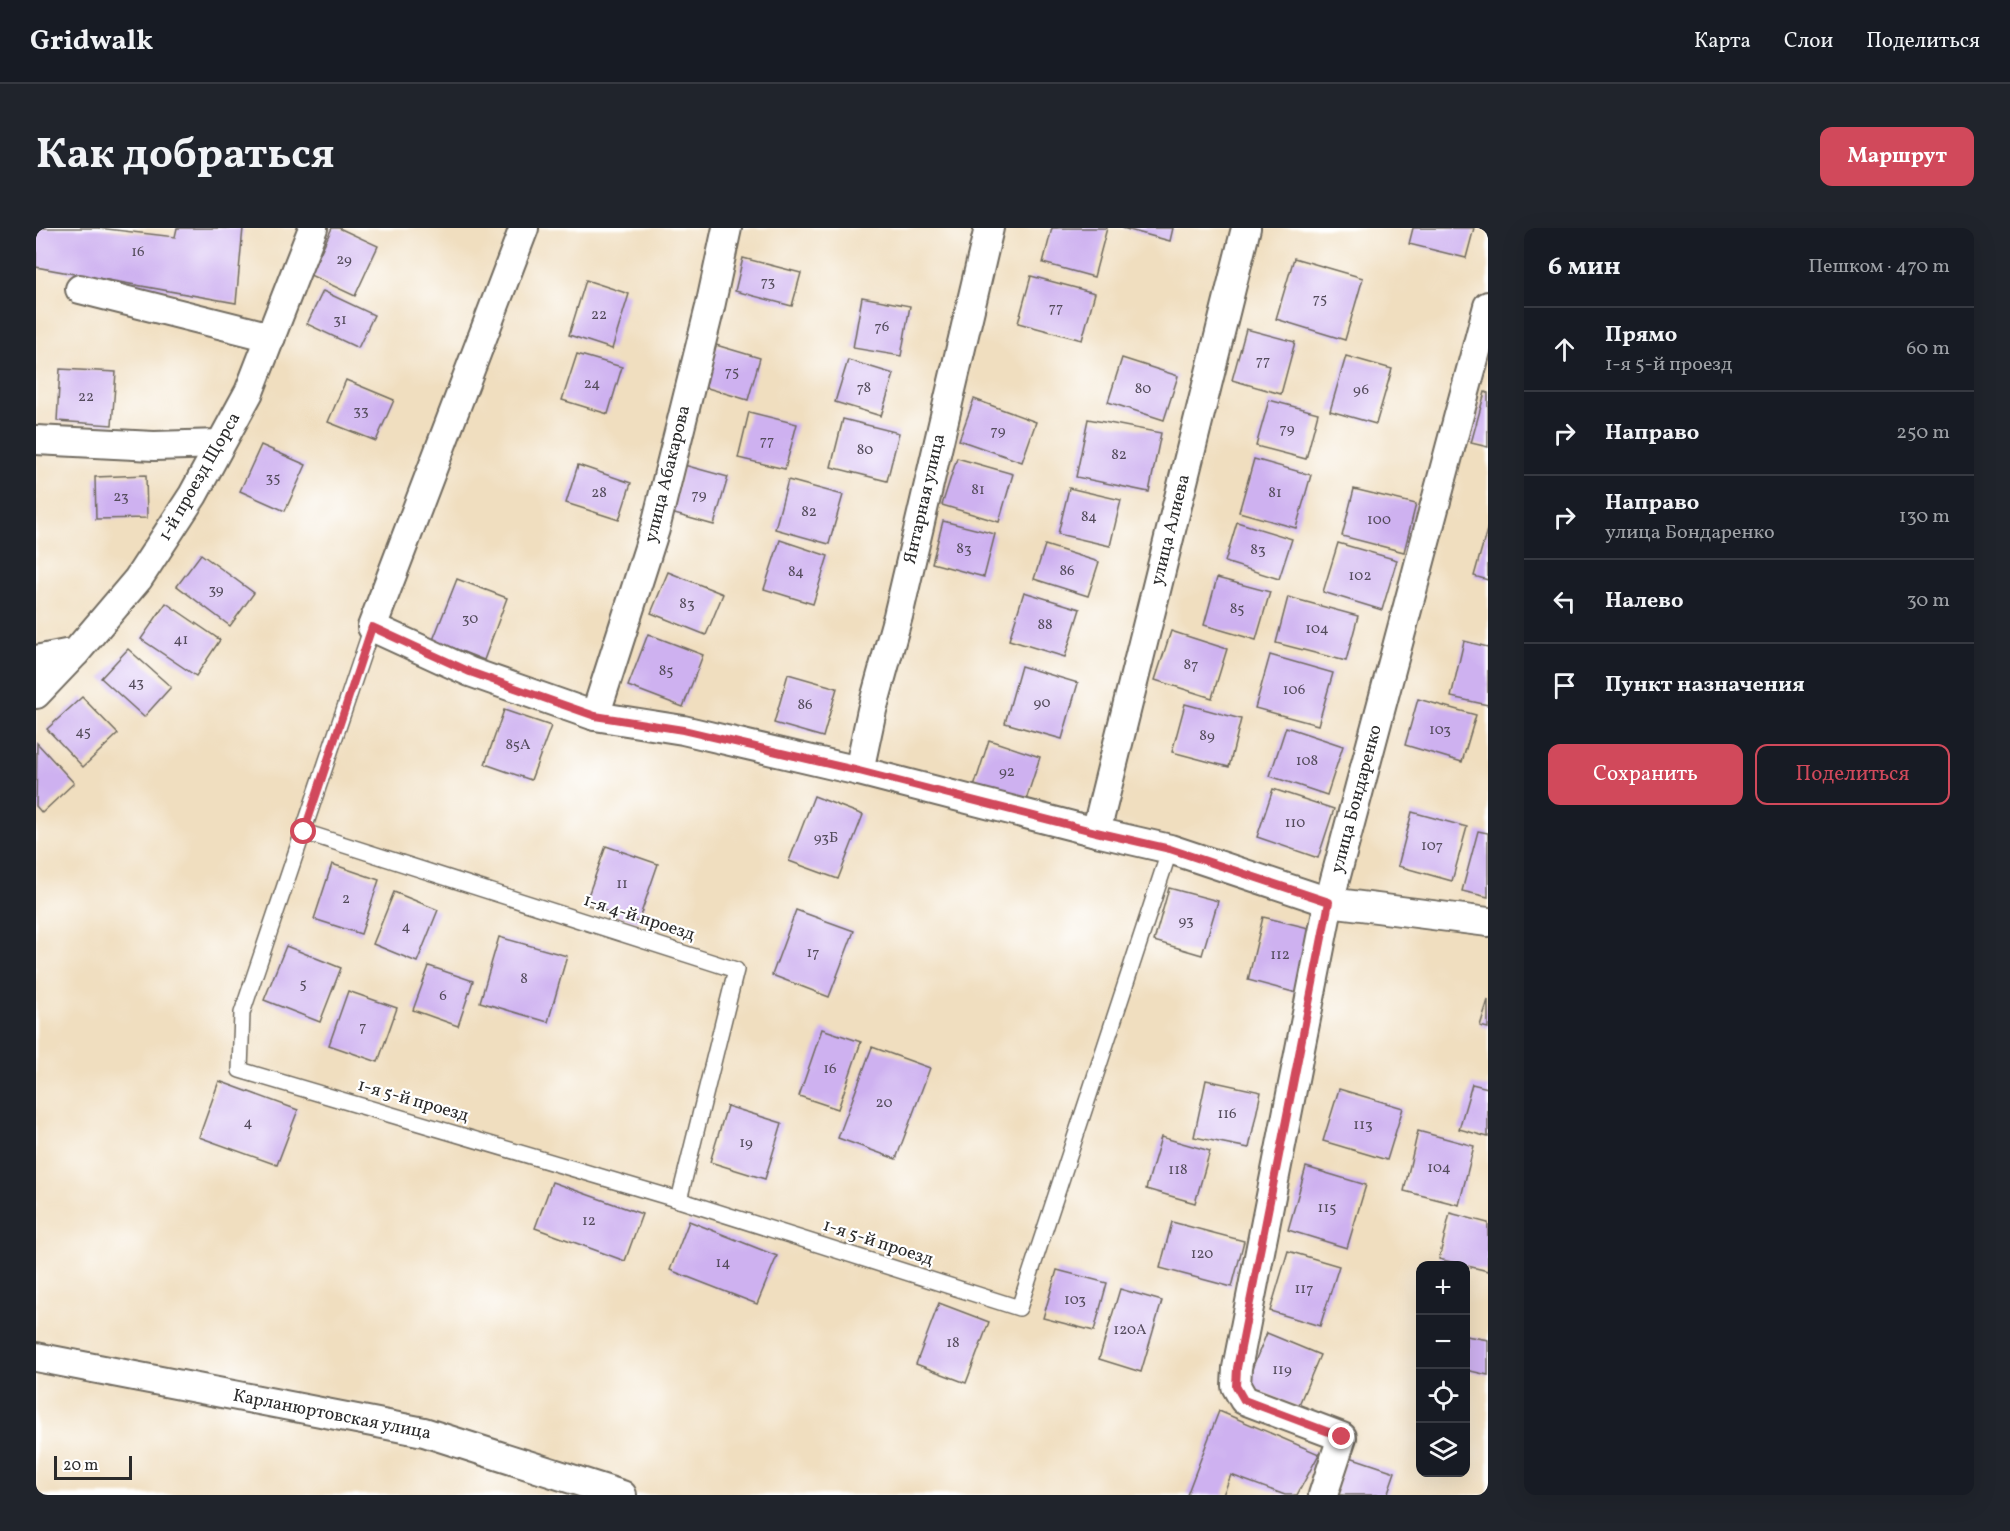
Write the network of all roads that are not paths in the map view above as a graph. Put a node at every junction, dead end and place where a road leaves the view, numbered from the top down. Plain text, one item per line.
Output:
1 (313, 228) edge
2 (524, 228) edge
3 (727, 228) edge
4 (989, 228) edge
5 (1246, 228) edge
6 (80, 289) dead end
7 (1488, 306) edge
8 (271, 336) junction
9 (36, 441) edge
10 (220, 444) junction
11 (372, 627) junction
12 (76, 652) junction
13 (36, 660) edge
14 (36, 694) edge
15 (595, 716) junction
16 (859, 771) junction
17 (304, 832) junction
18 (1096, 832) junction
19 (1170, 849) junction
20 (1329, 902) junction
21 (1488, 922) edge
22 (679, 1200) junction
23 (36, 1357) edge
24 (622, 1495) edge
25 (1323, 1495) edge

1 - 8 street, 1-й проезд Щорса
2 - 11 street
3 - 15 street, улица Абакарова
4 - 16 street, Янтарная улица
5 - 18 street, улица Алиева
6 - 8 street
7 - 20 street, улица Бондаренко
8 - 10 street, 1-й проезд Щорса
9 - 10 street
10 - 12 street, 1-й проезд Щорса
11 - 15 street
11 - 17 lane, 1-я 5-й проезд
12 - 13 street
12 - 14 street, 1-й проезд Щорса
15 - 16 street
16 - 18 street
17 - 22 lane, 1-я 4-й проезд
17 - 22 lane, 1-я 5-й проезд
18 - 19 street
19 - 20 street
19 - 22 lane, 1-я 5-й проезд
20 - 21 street
20 - 25 street, улица Бондаренко
23 - 24 street, Карланюртовская улица

